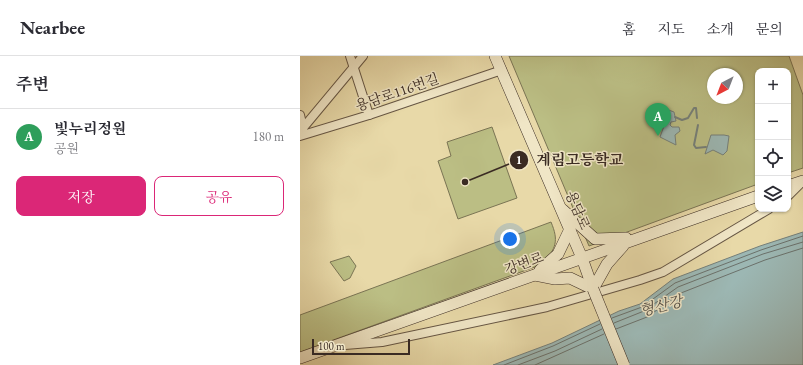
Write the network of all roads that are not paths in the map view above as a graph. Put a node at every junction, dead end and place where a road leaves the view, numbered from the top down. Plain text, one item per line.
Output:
1 (350, 56) edge
2 (362, 56) edge
3 (495, 56) edge
4 (354, 65) junction
5 (502, 70) junction
6 (300, 115) edge
7 (369, 116) junction
8 (301, 133) edge
9 (803, 181) edge
10 (791, 185) edge
11 (791, 193) edge
12 (755, 197) edge
13 (561, 208) junction
14 (764, 212) edge
15 (570, 230) junction
16 (645, 236) junction
17 (627, 242) junction
18 (582, 258) junction
19 (534, 275) junction
20 (593, 289) junction
21 (334, 346) junction
22 (300, 358) edge
23 (624, 365) edge

1 - 4 street
2 - 4 street
3 - 5 main road, 용담로
4 - 7 street
4 - 8 street
5 - 7 street, 용담로116번길
5 - 13 main road, 용담로
6 - 8 street
7 - 8 street, 용담로116번길
9 - 10 main road
9 - 11 street
12 - 16 main road, 강변로
13 - 15 main road, 용담로
13 - 16 main road
14 - 21 street
15 - 18 main road, 용담로
15 - 19 main road
16 - 17 main road, 강변로
17 - 18 main road, 강변로
17 - 20 main road
18 - 19 main road, 강변로
18 - 20 main road, 용담로
19 - 20 main road
19 - 21 main road, 강변로
20 - 23 main road, 용담로, bridge
21 - 22 main road, 강변로

